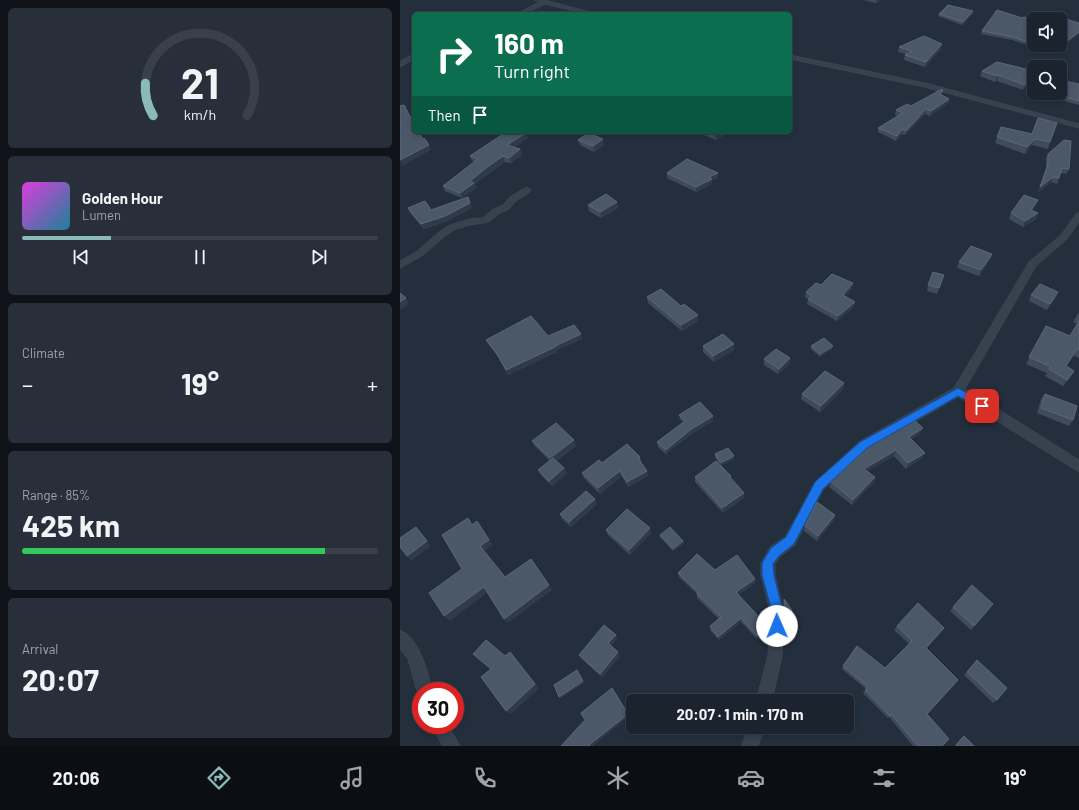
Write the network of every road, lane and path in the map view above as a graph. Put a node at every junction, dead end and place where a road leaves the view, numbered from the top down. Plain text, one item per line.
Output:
1 (538, 0) edge
2 (544, 2) junction
3 (524, 12) edge
4 (586, 12) edge
5 (412, 57) edge
6 (792, 57) edge
7 (400, 65) edge
8 (1079, 126) edge
9 (527, 190) dead end
10 (1079, 216) edge
11 (400, 265) edge
12 (958, 391) junction
13 (1079, 467) edge
14 (400, 637) edge
15 (422, 682) edge
16 (766, 694) edge
17 (445, 734) edge
18 (754, 734) edge
19 (452, 746) edge
20 (750, 746) edge

1 - 2 street
2 - 3 street
2 - 4 street
5 - 7 street
6 - 8 street
9 - 11 street
10 - 12 street
12 - 13 street
12 - 16 street
14 - 15 street
17 - 19 street
18 - 20 street

